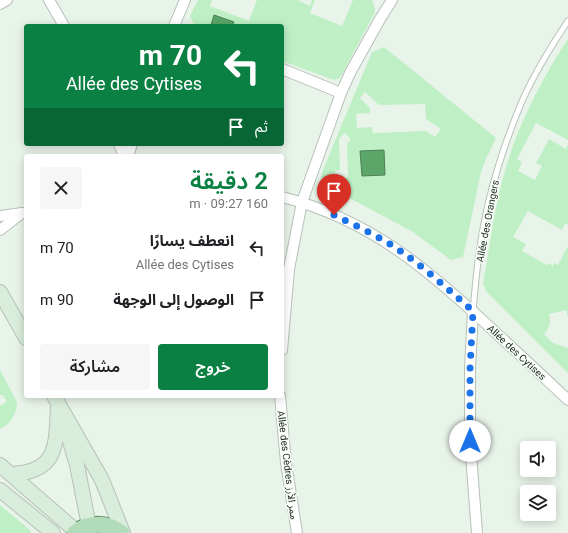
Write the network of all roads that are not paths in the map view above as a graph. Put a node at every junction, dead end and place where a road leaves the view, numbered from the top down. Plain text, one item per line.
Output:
1 (6, 0) edge
2 (49, 0) edge
3 (185, 0) edge
4 (391, 1) edge
5 (0, 4) edge
6 (568, 22) edge
7 (63, 24) edge
8 (175, 24) edge
9 (284, 70) edge
10 (341, 93) junction
11 (284, 198) edge
12 (302, 202) junction
13 (24, 212) edge
14 (0, 216) edge
15 (0, 230) edge
16 (0, 292) edge
17 (473, 311) junction
18 (284, 314) edge
19 (24, 334) edge
20 (280, 398) edge
21 (568, 400) edge
22 (56, 401) edge
23 (5, 470) edge
24 (0, 490) edge
25 (80, 530) edge
26 (53, 533) edge
27 (122, 533) edge
28 (297, 533) edge
29 (477, 533) edge

1 - 5 street
2 - 7 street
3 - 8 street
4 - 10 street
6 - 17 lane, Allée des Orangers
9 - 10 street
10 - 12 street
11 - 12 street, Allée des Cytises
12 - 17 street, Allée des Cytises
12 - 18 street
13 - 14 street
13 - 15 street
16 - 19 main road
17 - 21 street, Allée des Cytises
17 - 29 street, Allée des Orangers
20 - 28 street, Allée des Cèdres ممر الأرز
22 - 23 main road
22 - 25 main road
22 - 27 main road
23 - 25 main road
24 - 26 main road
25 - 27 main road

